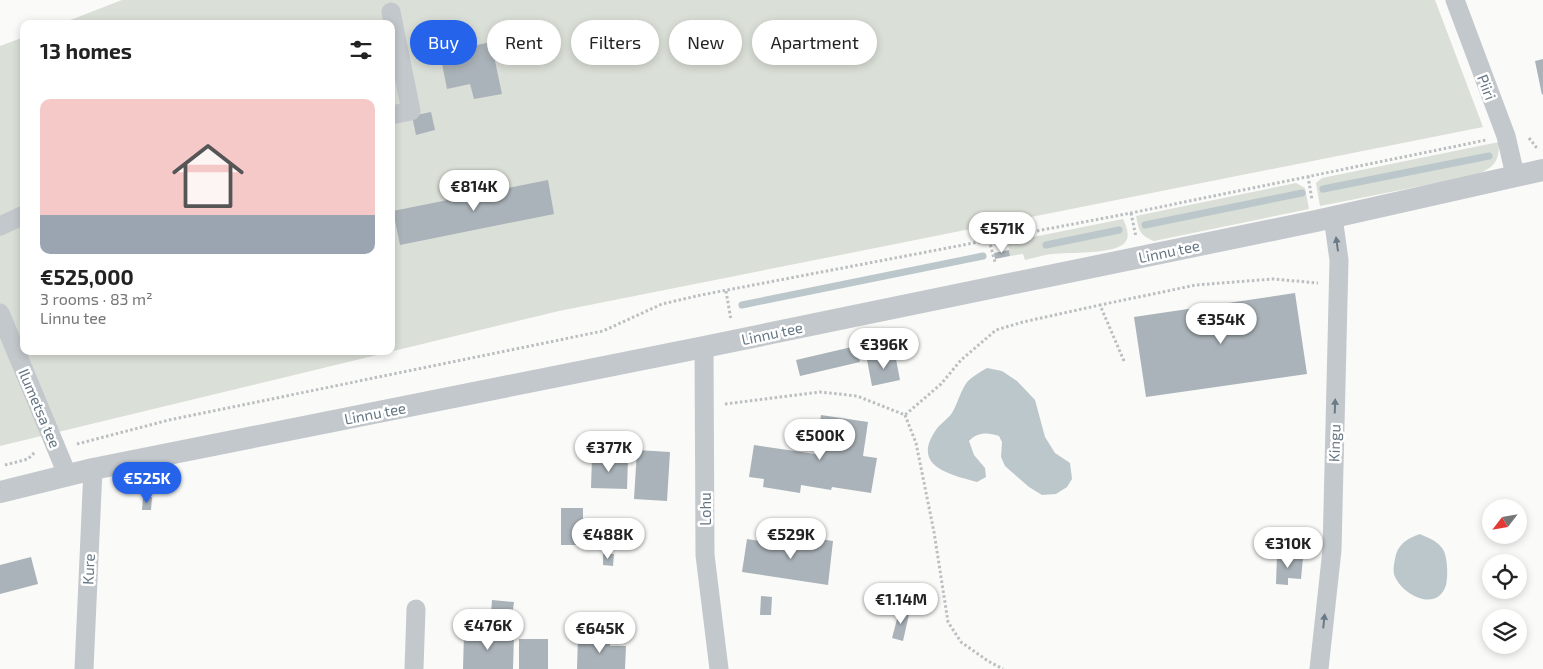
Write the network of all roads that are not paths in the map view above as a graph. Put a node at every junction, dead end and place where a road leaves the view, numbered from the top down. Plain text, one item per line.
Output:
1 (1455, 0) edge
2 (391, 12) dead end
3 (393, 20) edge
4 (395, 32) edge
5 (395, 114) edge
6 (1543, 170) edge
7 (1515, 175) junction
8 (1333, 217) junction
9 (20, 218) edge
10 (0, 226) edge
11 (0, 314) edge
12 (704, 347) junction
13 (93, 469) junction
14 (67, 474) junction
15 (0, 492) edge
16 (416, 609) dead end
17 (84, 669) edge
18 (414, 669) edge
19 (719, 669) edge
20 (1319, 669) edge

1 - 7 street, Piiri
2 - 3 street
4 - 5 street
6 - 7 street, Linnu tee
7 - 8 street, Linnu tee
8 - 12 street, Linnu tee
20 -> 8 street, Kingu
9 - 10 street
11 - 14 street, Ilumetsa tee
12 - 13 street, Linnu tee
12 - 19 street, Lohu
13 - 14 street, Linnu tee
13 - 17 street, Kure
14 - 15 street, Linnu tee
16 - 18 street

